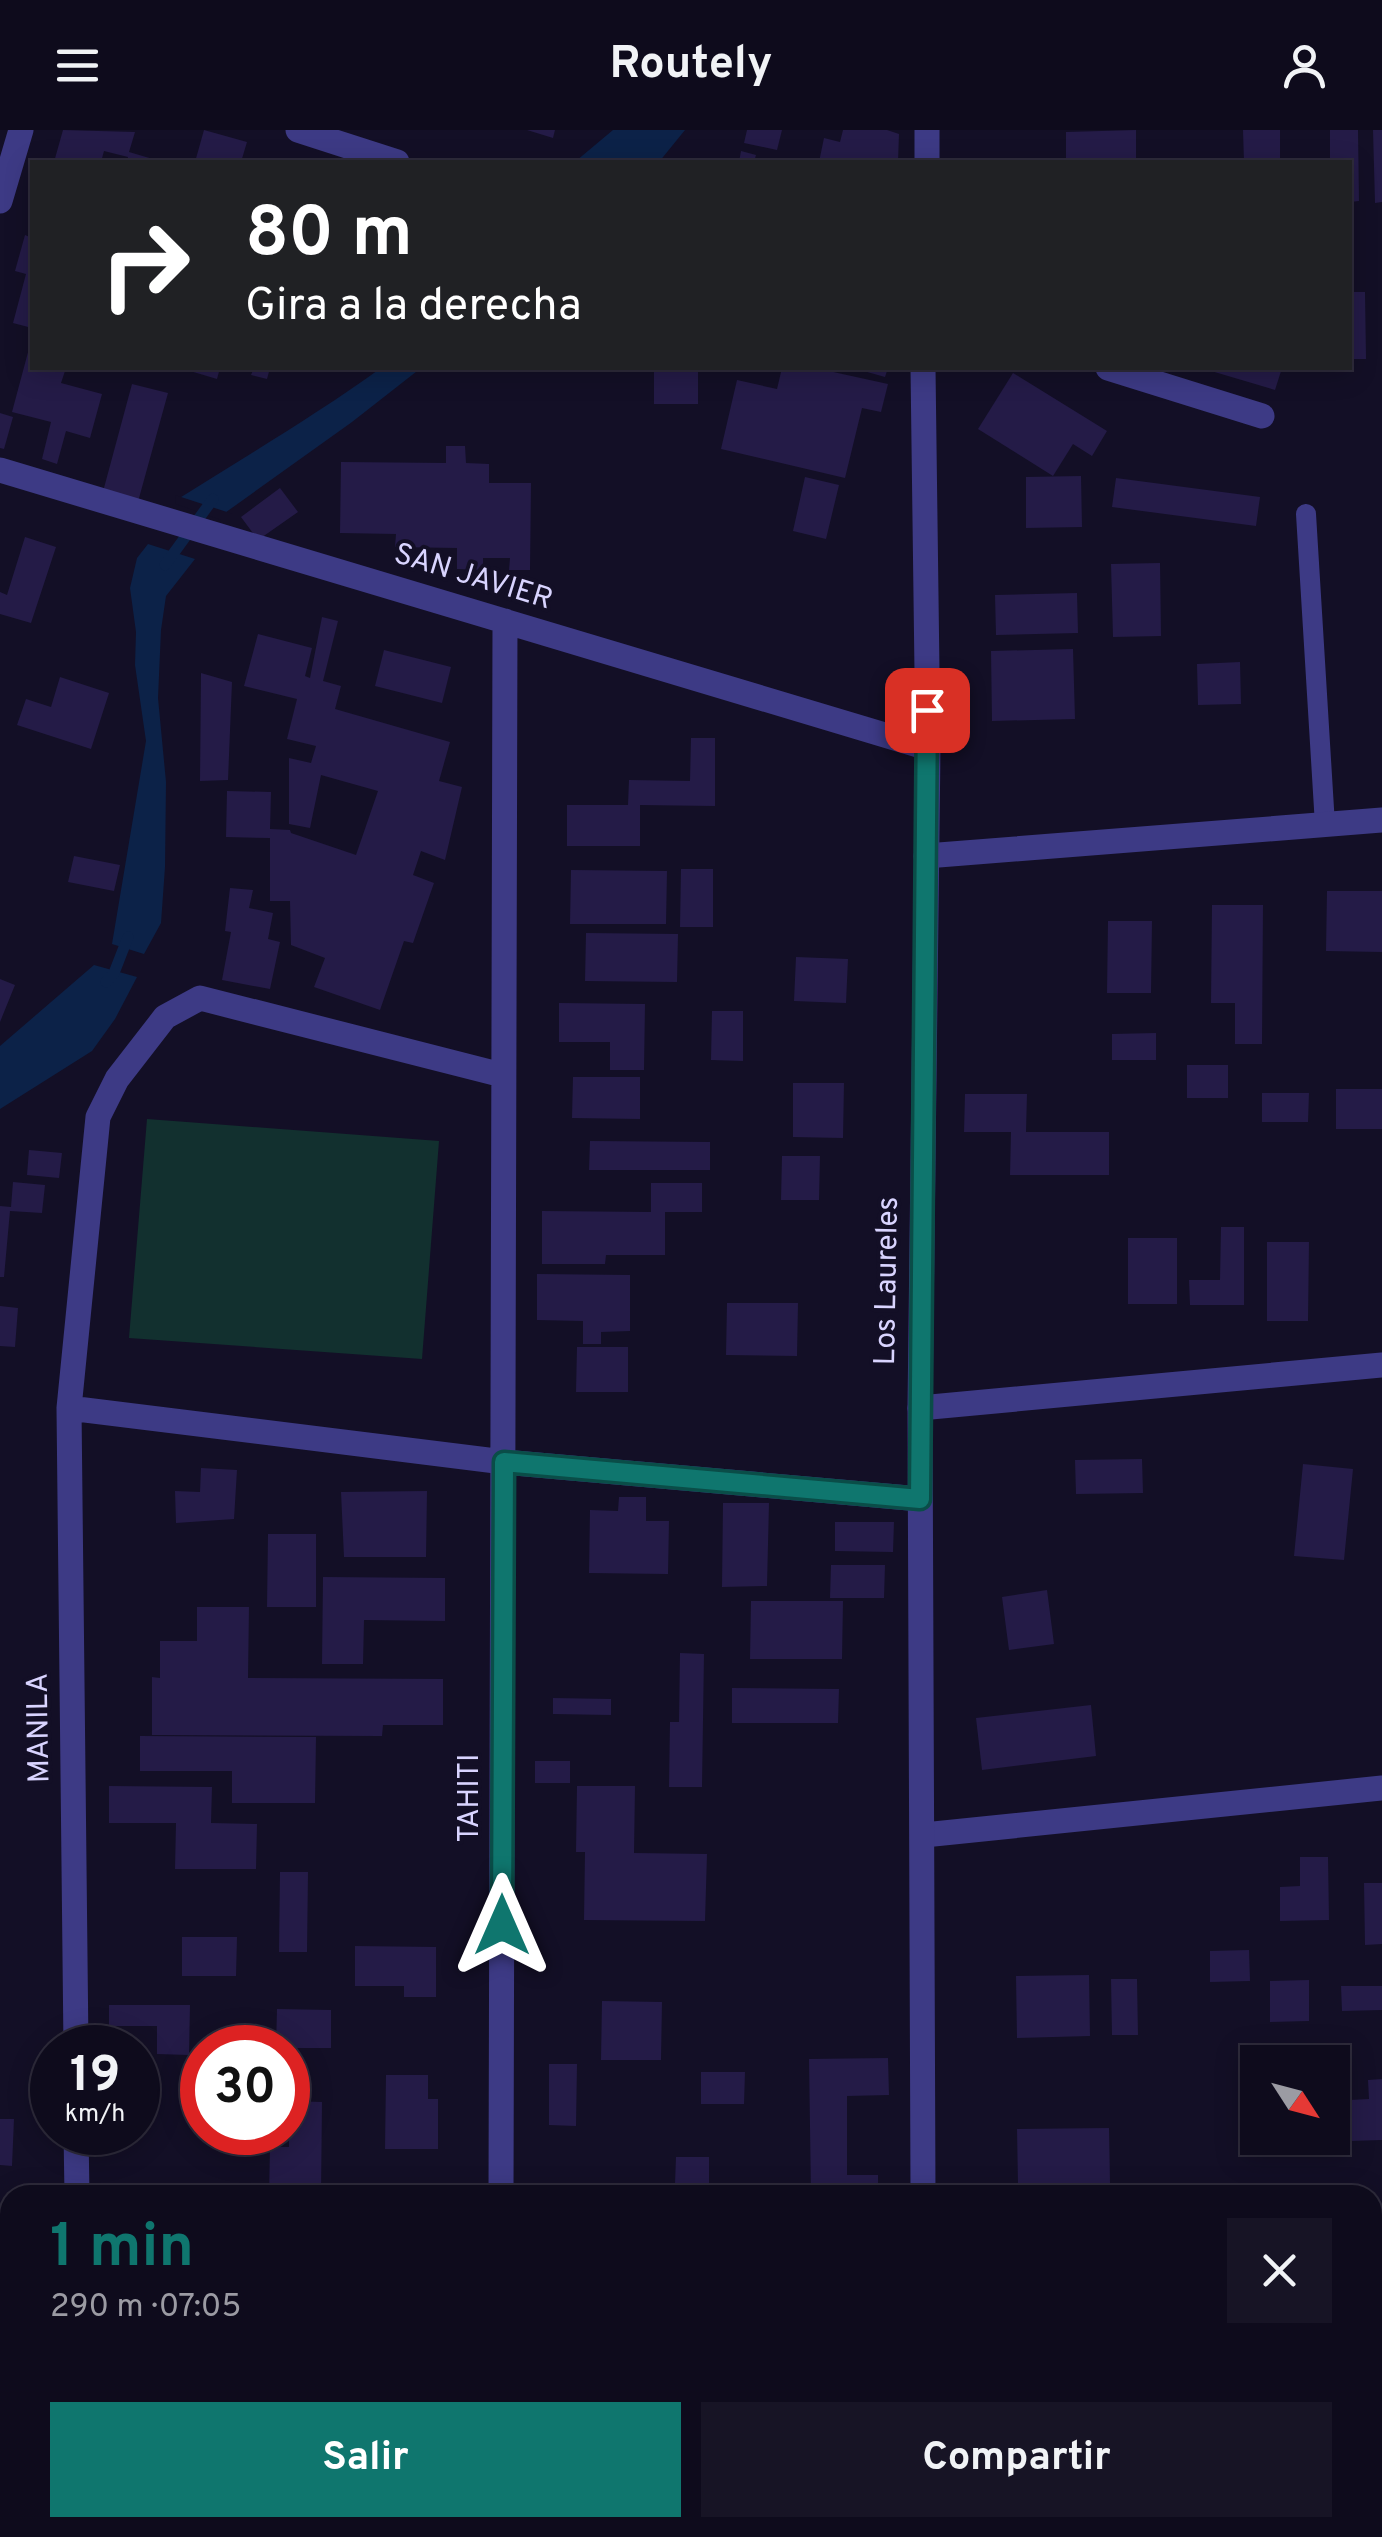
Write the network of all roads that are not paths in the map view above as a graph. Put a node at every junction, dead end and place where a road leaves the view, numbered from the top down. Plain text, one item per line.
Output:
1 (21, 130) edge
2 (298, 130) edge
3 (928, 130) edge
4 (391, 160) edge
5 (926, 160) edge
6 (0, 201) edge
7 (923, 370) edge
8 (1114, 370) edge
9 (1262, 416) dead end
10 (0, 470) edge
11 (1306, 514) dead end
12 (505, 621) junction
13 (928, 748) junction
14 (1382, 820) edge
15 (1325, 825) junction
16 (926, 856) junction
17 (502, 1075) junction
18 (1382, 1365) edge
19 (69, 1408) junction
20 (920, 1408) junction
21 (504, 1462) junction
22 (920, 1499) junction
23 (1382, 1788) edge
24 (924, 1834) junction
25 (76, 2025) edge
26 (76, 2155) edge
27 (77, 2185) edge
28 (501, 2185) edge
29 (923, 2185) edge

1 - 6 street
2 - 4 street
3 - 5 street
7 - 13 street, Los Laureles
8 - 9 street
10 - 12 street, SAN JAVIER
11 - 15 lane
12 - 13 street, SAN JAVIER
12 - 17 street, TAHITI
13 - 16 street, Los Laureles
14 - 15 street
15 - 16 street
16 - 20 street, Los Laureles
17 - 19 street, MANILA
17 - 21 street, TAHITI
18 - 20 street
19 - 21 street
19 - 25 street, MANILA
20 - 22 street, Los Laureles
21 - 22 street
21 - 28 street, TAHITI
22 - 24 street, Los Laureles
23 - 24 street
24 - 29 street, Los Laureles
26 - 27 street

